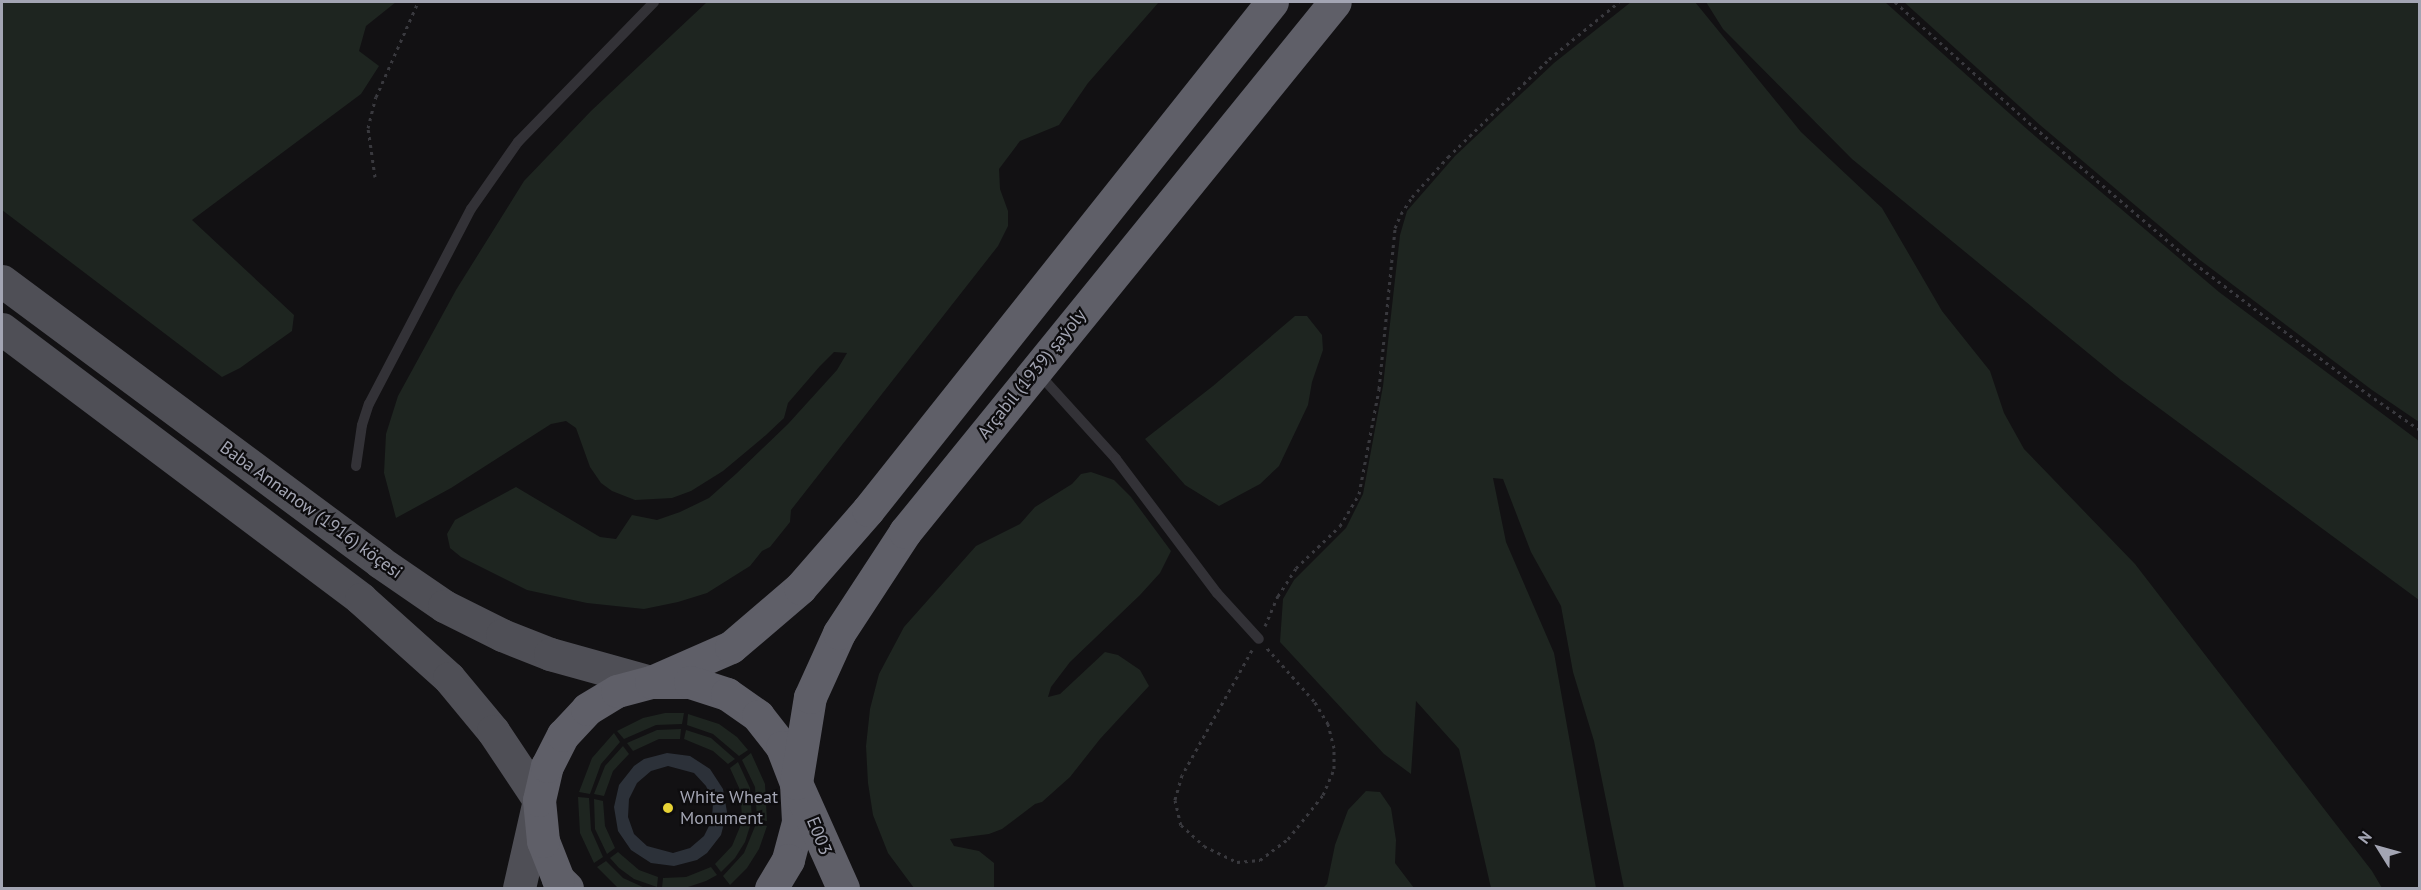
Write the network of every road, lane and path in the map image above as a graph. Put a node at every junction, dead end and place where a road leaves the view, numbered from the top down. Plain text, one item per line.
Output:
1 (418, 2) edge
2 (654, 2) edge
3 (1272, 2) edge
4 (1335, 2) edge
5 (1619, 2) edge
6 (1894, 2) edge
7 (375, 177) dead end
8 (2, 282) edge
9 (2, 329) edge
10 (1034, 370) junction
11 (2420, 430) edge
12 (356, 466) dead end
13 (1259, 639) junction
14 (651, 682) junction
15 (796, 783) junction
16 (539, 800) junction
17 (519, 888) edge
18 (567, 888) edge
19 (771, 888) edge
20 (843, 888) edge

1 - 7 path
2 - 12 lane
3 - 14 highway
4 - 10 highway, Arçabil (1939) şaýoly
5 - 13 path
6 - 11 path
8 - 14 main road, Baba Annanow (1916) köçesi
9 - 16 main road
10 - 13 lane
10 - 15 highway, Arçabil (1939) şaýoly
13 - 13 path
14 - 15 highway, E003
14 - 16 highway, E003
15 - 19 highway, E003
15 - 20 highway, E003
16 - 17 main road
16 - 18 highway, E003

